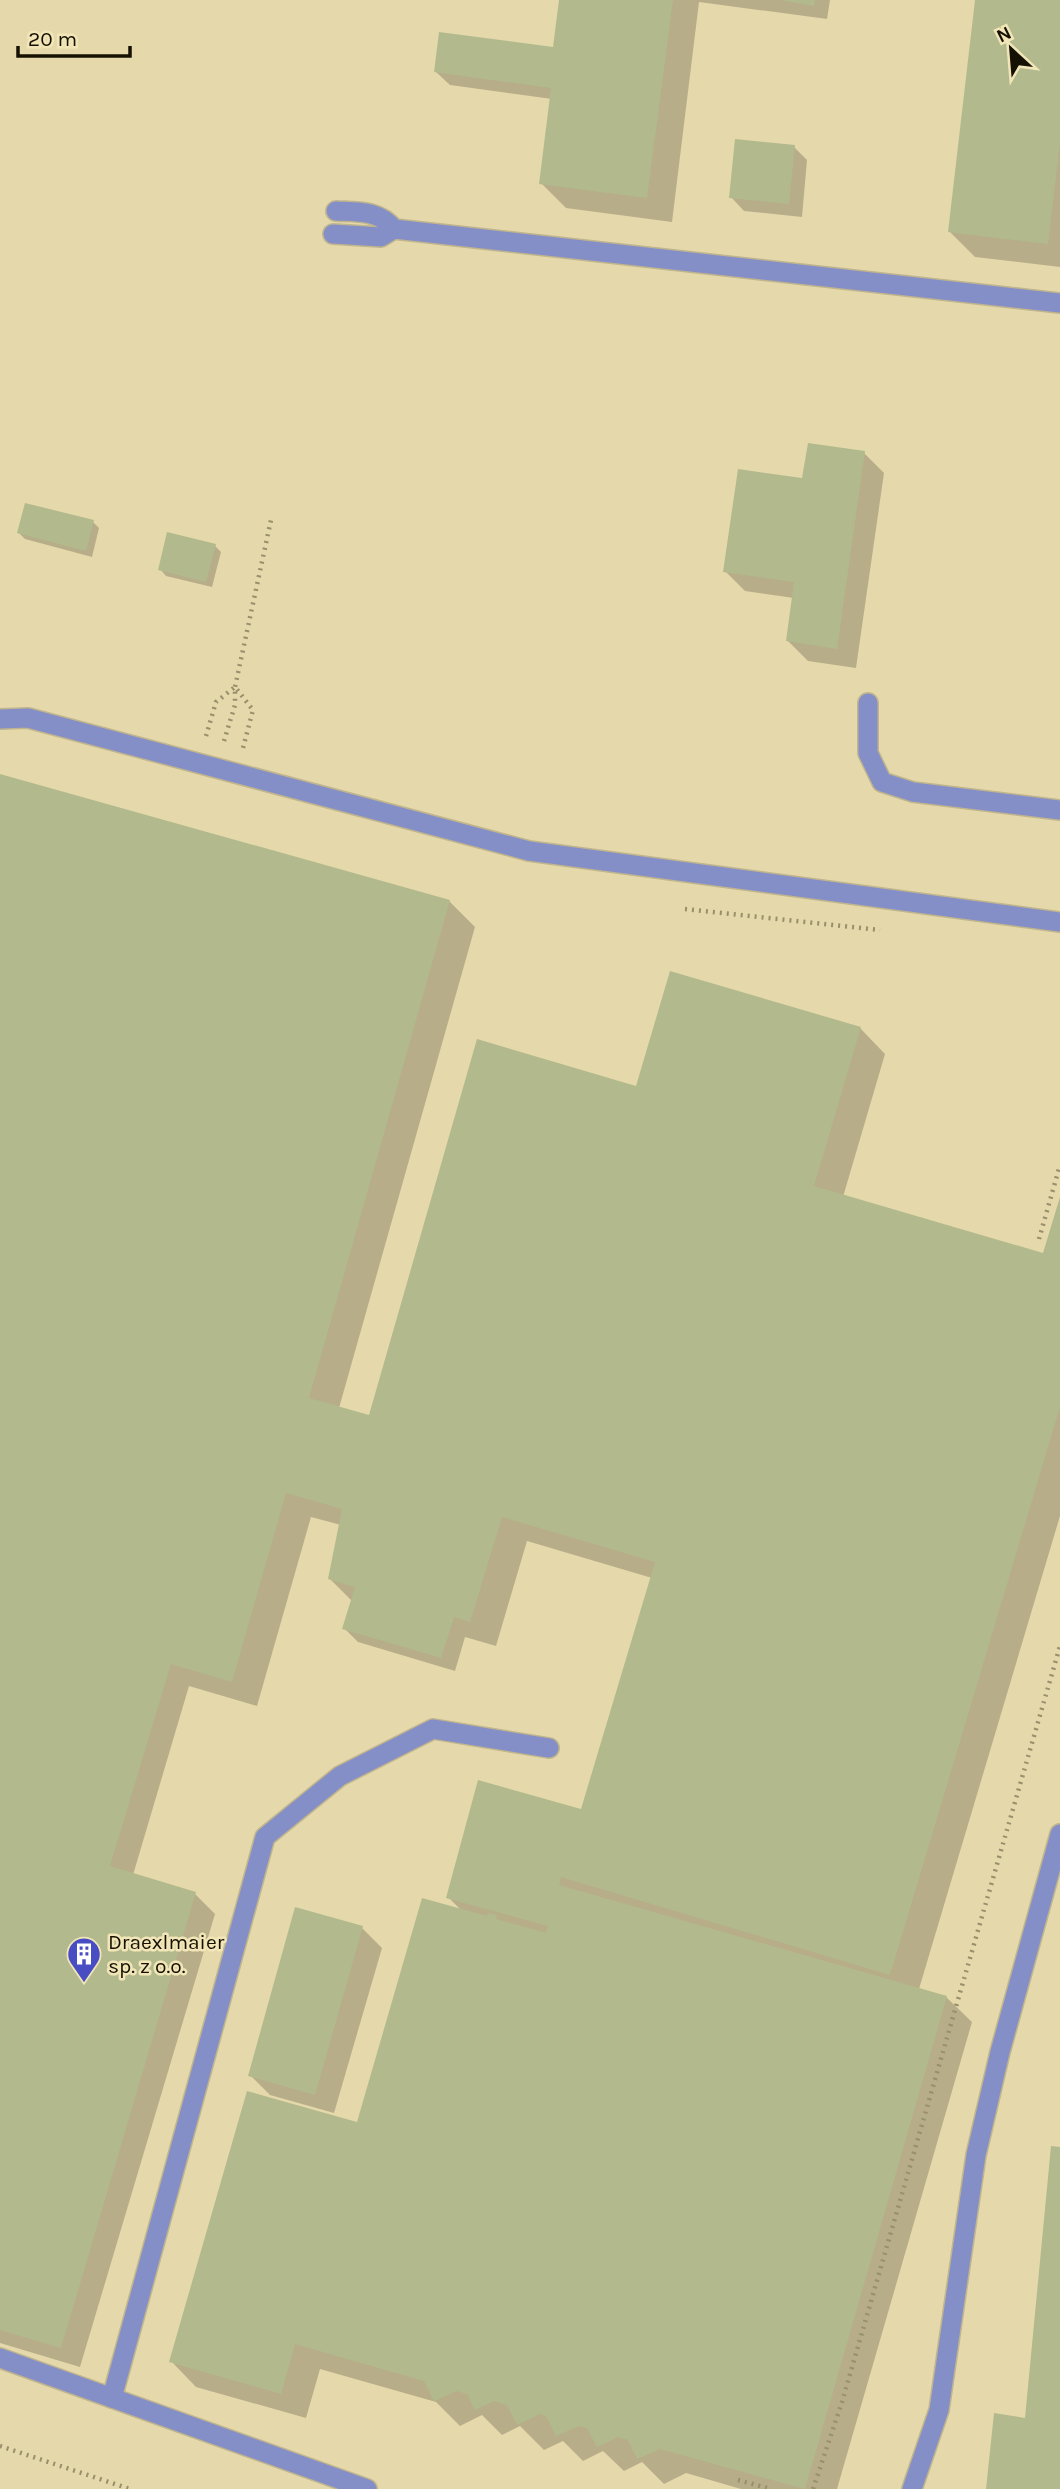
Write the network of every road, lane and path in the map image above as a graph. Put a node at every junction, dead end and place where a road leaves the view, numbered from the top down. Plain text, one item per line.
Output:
1 (336, 211) dead end
2 (394, 229) junction
3 (333, 234) dead end
4 (1060, 303) edge
5 (271, 520) dead end
6 (235, 687) junction
7 (867, 703) dead end
8 (0, 719) edge
9 (206, 737) dead end
10 (222, 747) dead end
11 (240, 761) dead end
12 (1060, 810) edge
13 (685, 909) dead end
14 (1060, 922) edge
15 (880, 930) dead end
16 (1060, 1165) edge
17 (1039, 1239) dead end
18 (1060, 1646) edge
19 (549, 1748) dead end
20 (1060, 1834) edge
21 (0, 2358) edge
22 (112, 2398) junction
23 (0, 2446) edge
24 (738, 2480) dead end
25 (130, 2489) edge
26 (367, 2489) edge
27 (771, 2489) edge
28 (813, 2489) edge
29 (912, 2489) edge

1 - 2 lane
2 - 3 lane
2 - 4 lane
5 - 6 path
6 - 9 path
6 - 10 path
6 - 11 path
7 - 12 lane
8 - 14 lane
13 - 15 path
16 - 17 path
18 - 28 path
19 - 22 lane
20 - 29 lane
21 - 22 lane
22 - 26 lane
23 - 25 path
24 - 27 path

